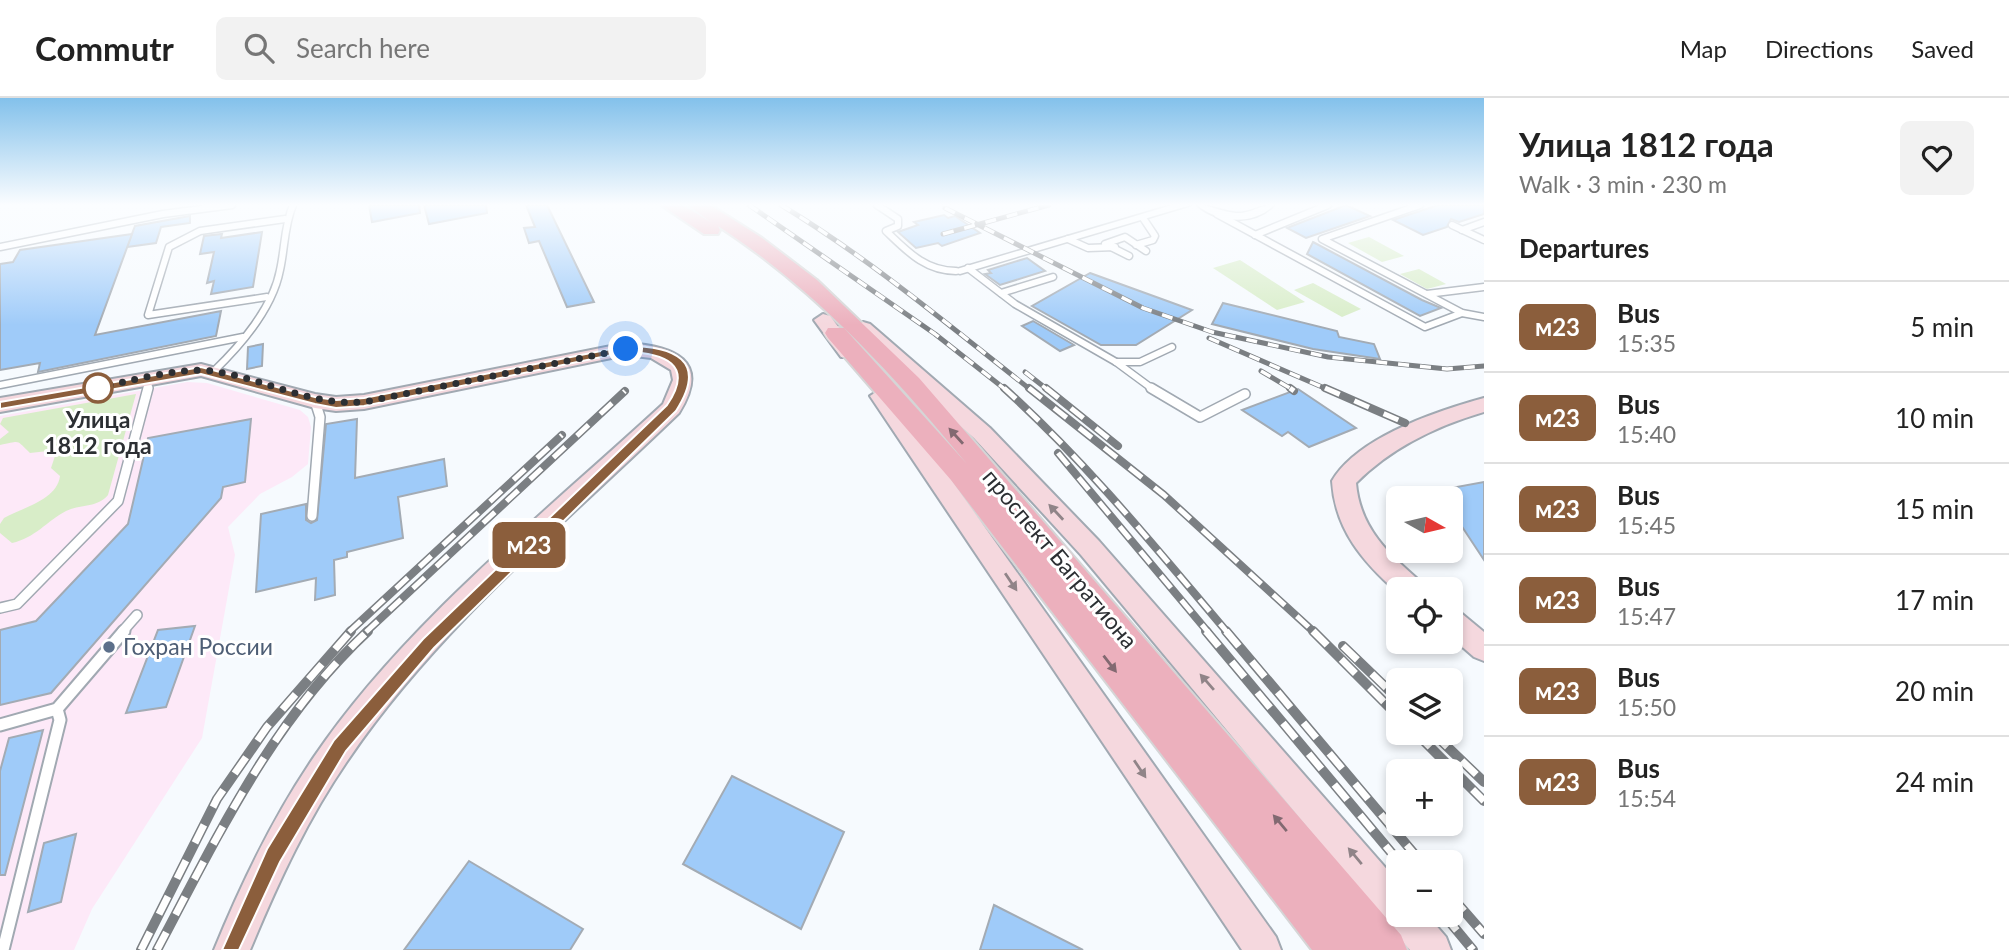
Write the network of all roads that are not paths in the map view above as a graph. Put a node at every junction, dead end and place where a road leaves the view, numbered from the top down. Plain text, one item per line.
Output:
1 (173, 245) edge
2 (282, 245) edge
3 (732, 245) edge
4 (757, 245) edge
5 (902, 245) edge
6 (1048, 245) edge
7 (1081, 245) edge
8 (1107, 245) edge
9 (1275, 245) edge
10 (1332, 245) edge
11 (962, 270) junction
12 (1052, 277) dead end
13 (1484, 287) edge
14 (1001, 293) junction
15 (1426, 294) junction
16 (267, 296) junction
17 (827, 311) junction
18 (1462, 313) junction
19 (1484, 317) edge
20 (243, 337) junction
21 (1172, 347) dead end
22 (1116, 362) junction
23 (214, 371) junction
24 (150, 379) junction
25 (0, 385) edge
26 (1245, 394) dead end
27 (315, 401) junction
28 (0, 405) edge
29 (1481, 408) edge
30 (312, 516) dead end
31 (1399, 577) edge
32 (1081, 606) junction
33 (0, 608) edge
34 (137, 615) dead end
35 (1463, 631) edge
36 (1484, 649) edge
37 (57, 709) junction
38 (0, 725) edge
39 (1386, 894) edge
40 (1414, 927) edge
41 (3, 950) edge
42 (232, 950) edge
43 (1263, 950) edge
44 (1338, 950) edge
45 (1386, 950) edge
46 (1433, 950) edge

1 - 16 lane
2 - 16 lane
3 - 17 main road, проспект Багратиона
4 - 17 main road, проспект Багратиона
5 - 11 lane
6 - 11 street
7 - 8 lane
9 - 18 lane
10 - 15 lane
11 - 14 lane
12 - 14 lane
13 - 15 lane
14 - 22 lane
15 - 18 lane
16 - 20 lane
17 - 32 main road, проспект Багратиона
39 -> 17 street
17 -> 43 street
18 - 19 lane
20 - 23 lane
20 - 25 lane
21 - 22 lane
22 - 26 lane
23 - 24 street
23 - 27 street
24 - 28 street
24 - 33 lane
27 - 30 lane
27 - 42 street
29 - 31 street
32 -> 44 main road, проспект Багратиона
45 -> 32 main road, проспект Багратиона
34 - 37 lane
35 - 36 street
37 - 38 lane
37 - 41 lane
40 - 46 street

